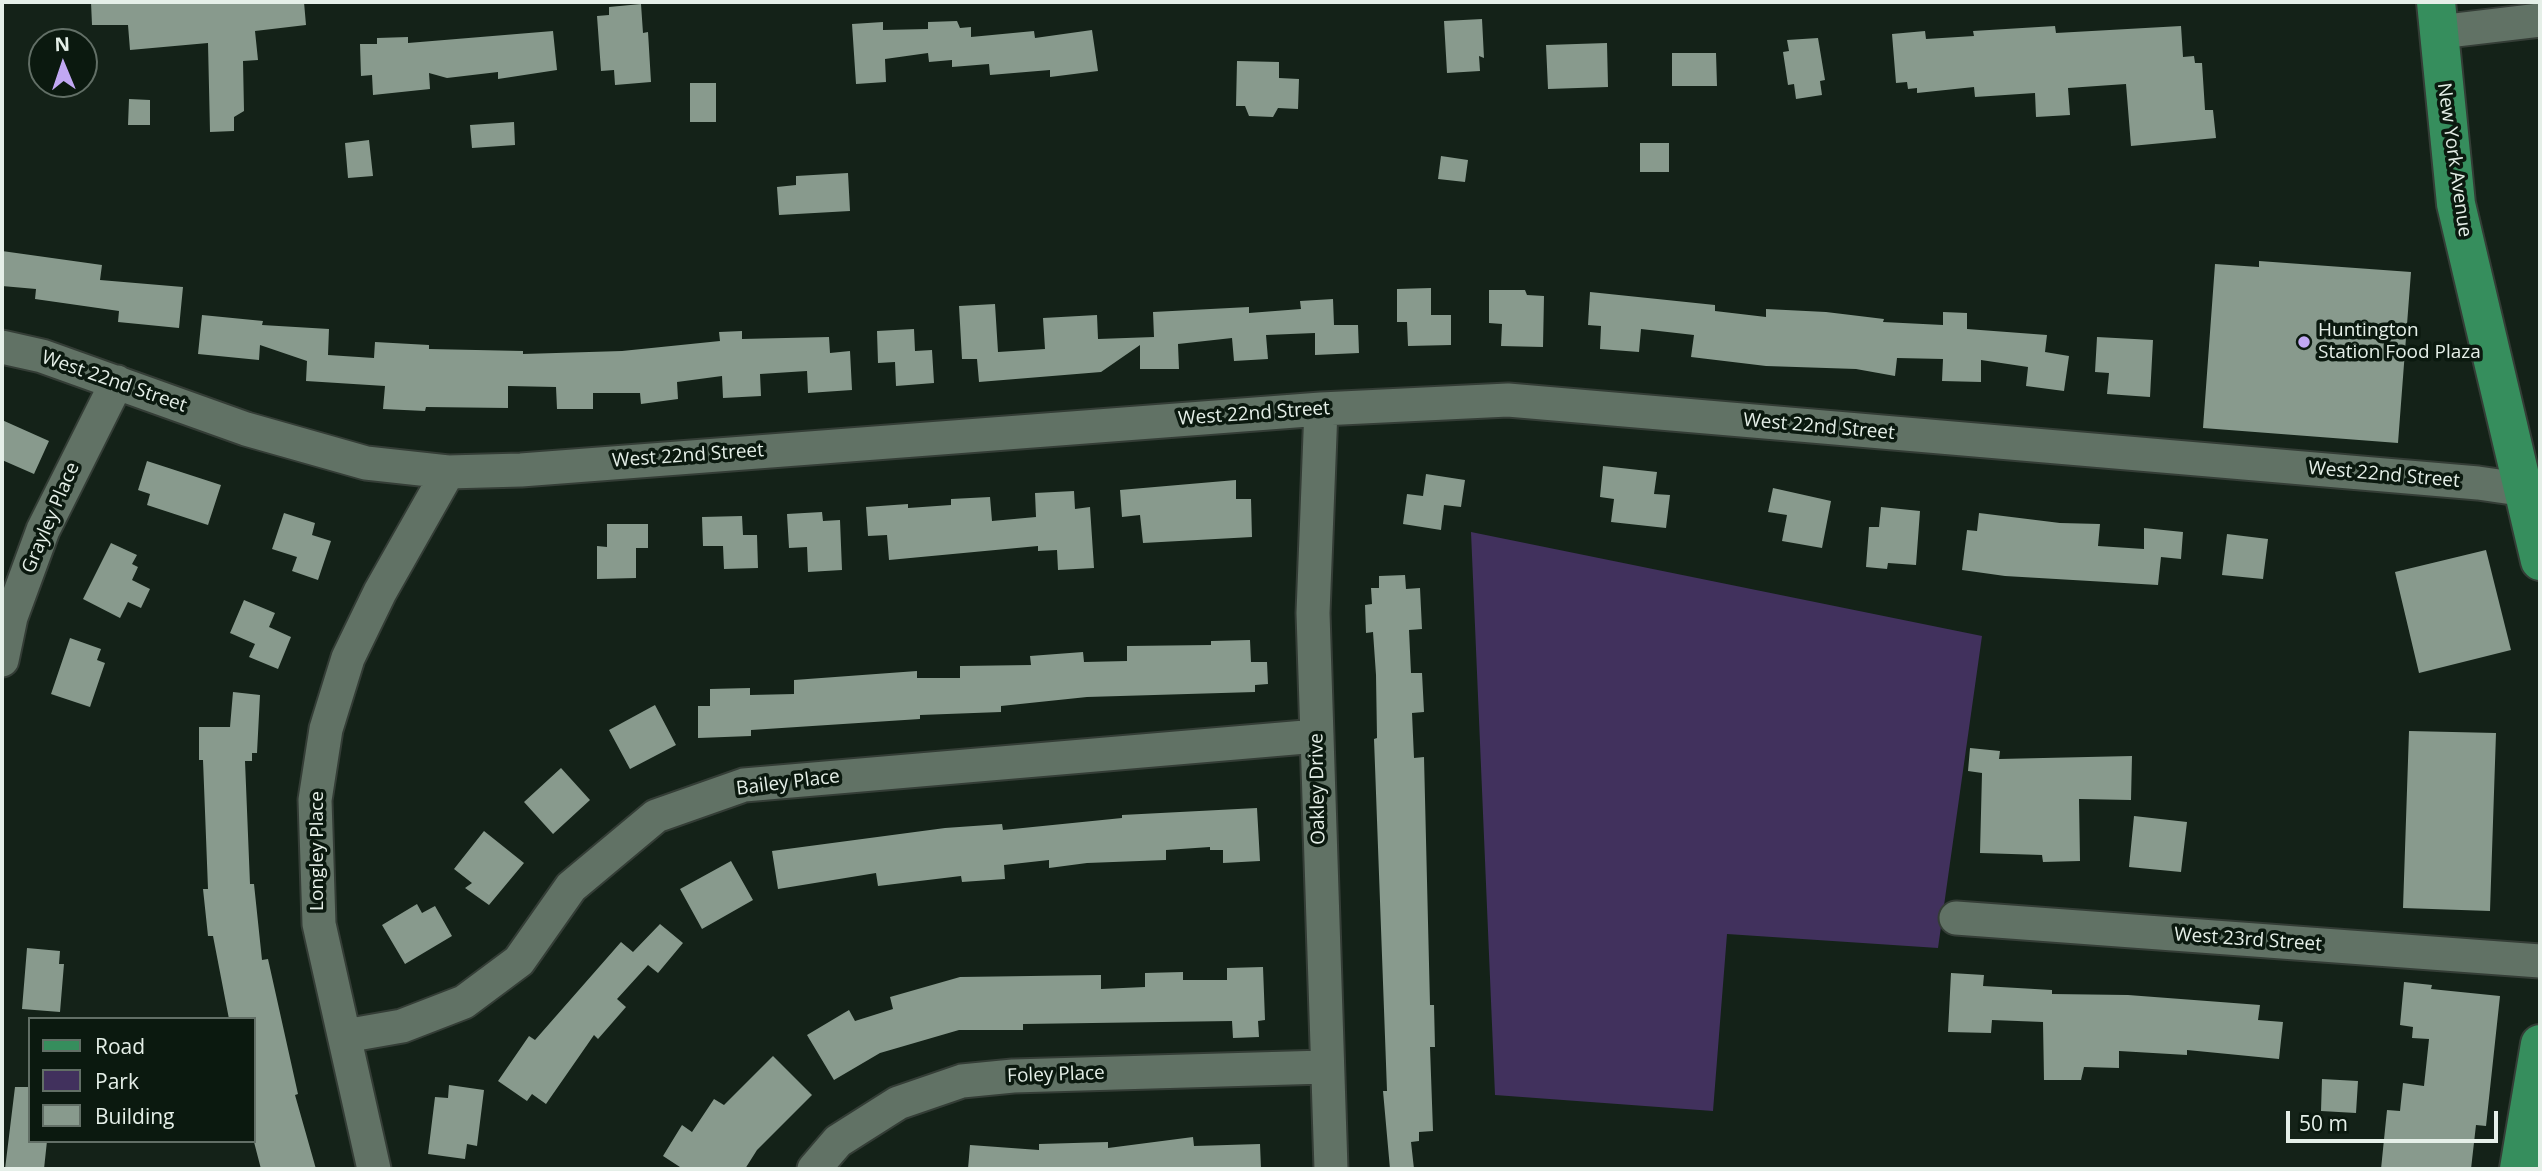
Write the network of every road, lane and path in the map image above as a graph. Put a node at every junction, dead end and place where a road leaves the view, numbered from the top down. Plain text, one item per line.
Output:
1 (2438, 17) edge
2 (2540, 20) edge
3 (2, 346) edge
4 (117, 382) junction
5 (1321, 409) junction
6 (447, 472) junction
7 (2531, 490) edge
8 (2540, 561) edge
9 (2, 660) edge
10 (1317, 736) junction
11 (1956, 918) dead end
12 (2540, 961) edge
13 (345, 1036) junction
14 (2540, 1044) edge
15 (1325, 1067) junction
16 (374, 1169) edge
17 (814, 1169) edge
18 (1331, 1169) edge
19 (2519, 1169) edge

1 - 2 street
1 - 7 main road, New York Avenue
3 - 4 street, West 22nd Street
4 - 6 street, West 22nd Street
4 - 9 street, Grayley Place
5 - 6 street, West 22nd Street
5 - 7 street, West 22nd Street
5 - 10 street, Oakley Drive
6 - 13 street, Longley Place
7 - 8 main road, New York Avenue
10 - 13 street, Bailey Place
10 - 15 street, Oakley Drive
11 - 12 street, West 23rd Street
13 - 16 street, Longley Place
14 - 19 main road
15 - 17 street, Foley Place
15 - 18 street, Oakley Drive

